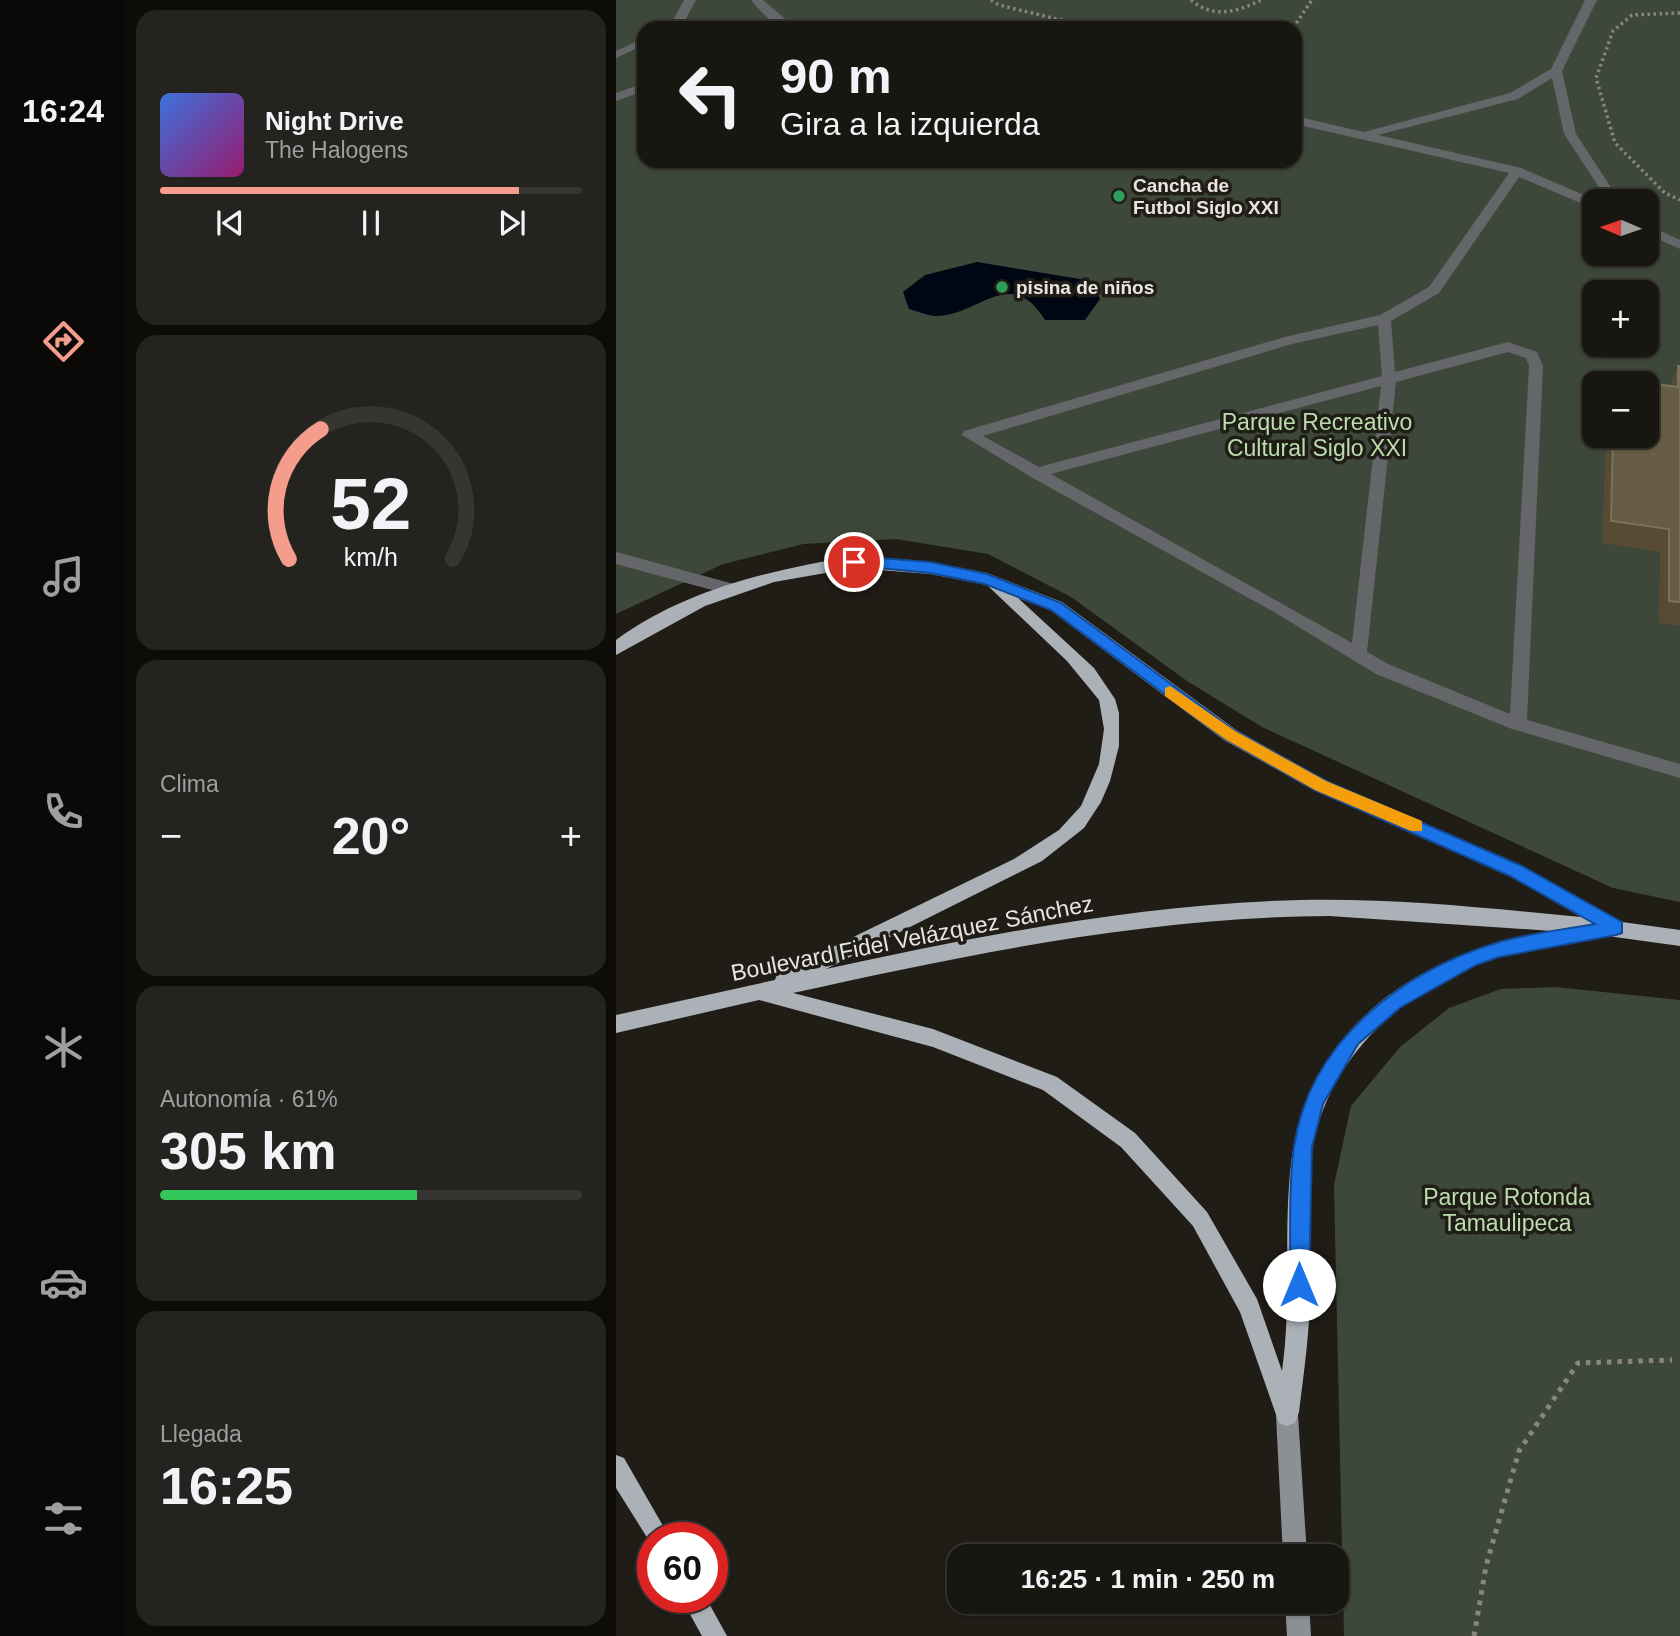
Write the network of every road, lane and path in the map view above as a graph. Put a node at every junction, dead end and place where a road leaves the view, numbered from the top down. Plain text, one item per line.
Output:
1 (690, 0) edge
2 (757, 0) edge
3 (991, 0) edge
4 (1191, 0) edge
5 (1261, 0) edge
6 (1312, 0) edge
7 (1591, 0) edge
8 (1680, 13) edge
9 (681, 16) junction
10 (674, 21) edge
11 (678, 21) edge
12 (780, 21) edge
13 (1065, 21) edge
14 (1298, 21) edge
15 (637, 44) edge
16 (616, 55) edge
17 (1556, 71) junction
18 (637, 90) edge
19 (616, 97) edge
20 (1302, 121) edge
21 (1366, 135) junction
22 (1517, 171) junction
23 (1606, 189) edge
24 (1582, 199) edge
25 (1680, 200) edge
26 (1659, 235) edge
27 (1680, 245) edge
28 (1384, 319) junction
29 (1389, 379) junction
30 (1036, 473) junction
31 (616, 558) edge
32 (987, 579) junction
33 (734, 590) junction
34 (616, 649) edge
35 (1359, 655) junction
36 (1518, 724) junction
37 (1680, 771) edge
38 (1616, 928) junction
39 (1680, 938) edge
40 (759, 992) junction
41 (616, 1024) edge
42 (1672, 1360) dead end
43 (1287, 1415) junction
44 (616, 1466) edge
45 (649, 1522) edge
46 (1294, 1544) edge
47 (702, 1613) edge
48 (1298, 1614) edge
49 (715, 1636) edge
50 (1299, 1636) edge
51 (1474, 1636) edge

1 - 9 street
2 - 12 street
3 - 13 path
4 - 5 path
6 - 14 path
7 - 17 street
8 - 25 path
9 - 10 street
9 - 11 street
15 - 16 street
17 - 21 street
17 - 23 street
18 - 19 street
20 - 21 street
21 - 22 street
22 - 24 street
22 - 28 street
26 - 27 street
28 - 29 street
28 - 30 street
29 - 30 street
29 - 35 street
29 - 36 street
30 - 35 street
31 - 33 street
32 - 33 main road
32 - 38 main road
32 - 40 main road
33 - 34 main road
35 - 36 street
36 - 37 street
38 - 39 main road, Boulevard Fidel Velázquez Sánchez
38 - 40 main road, Boulevard Fidel Velázquez Sánchez
38 - 43 main road
40 - 41 main road, Boulevard Fidel Velázquez Sánchez
40 - 43 main road
42 - 51 path
43 - 46 main road
44 - 45 main road
47 - 49 main road
48 - 50 main road

